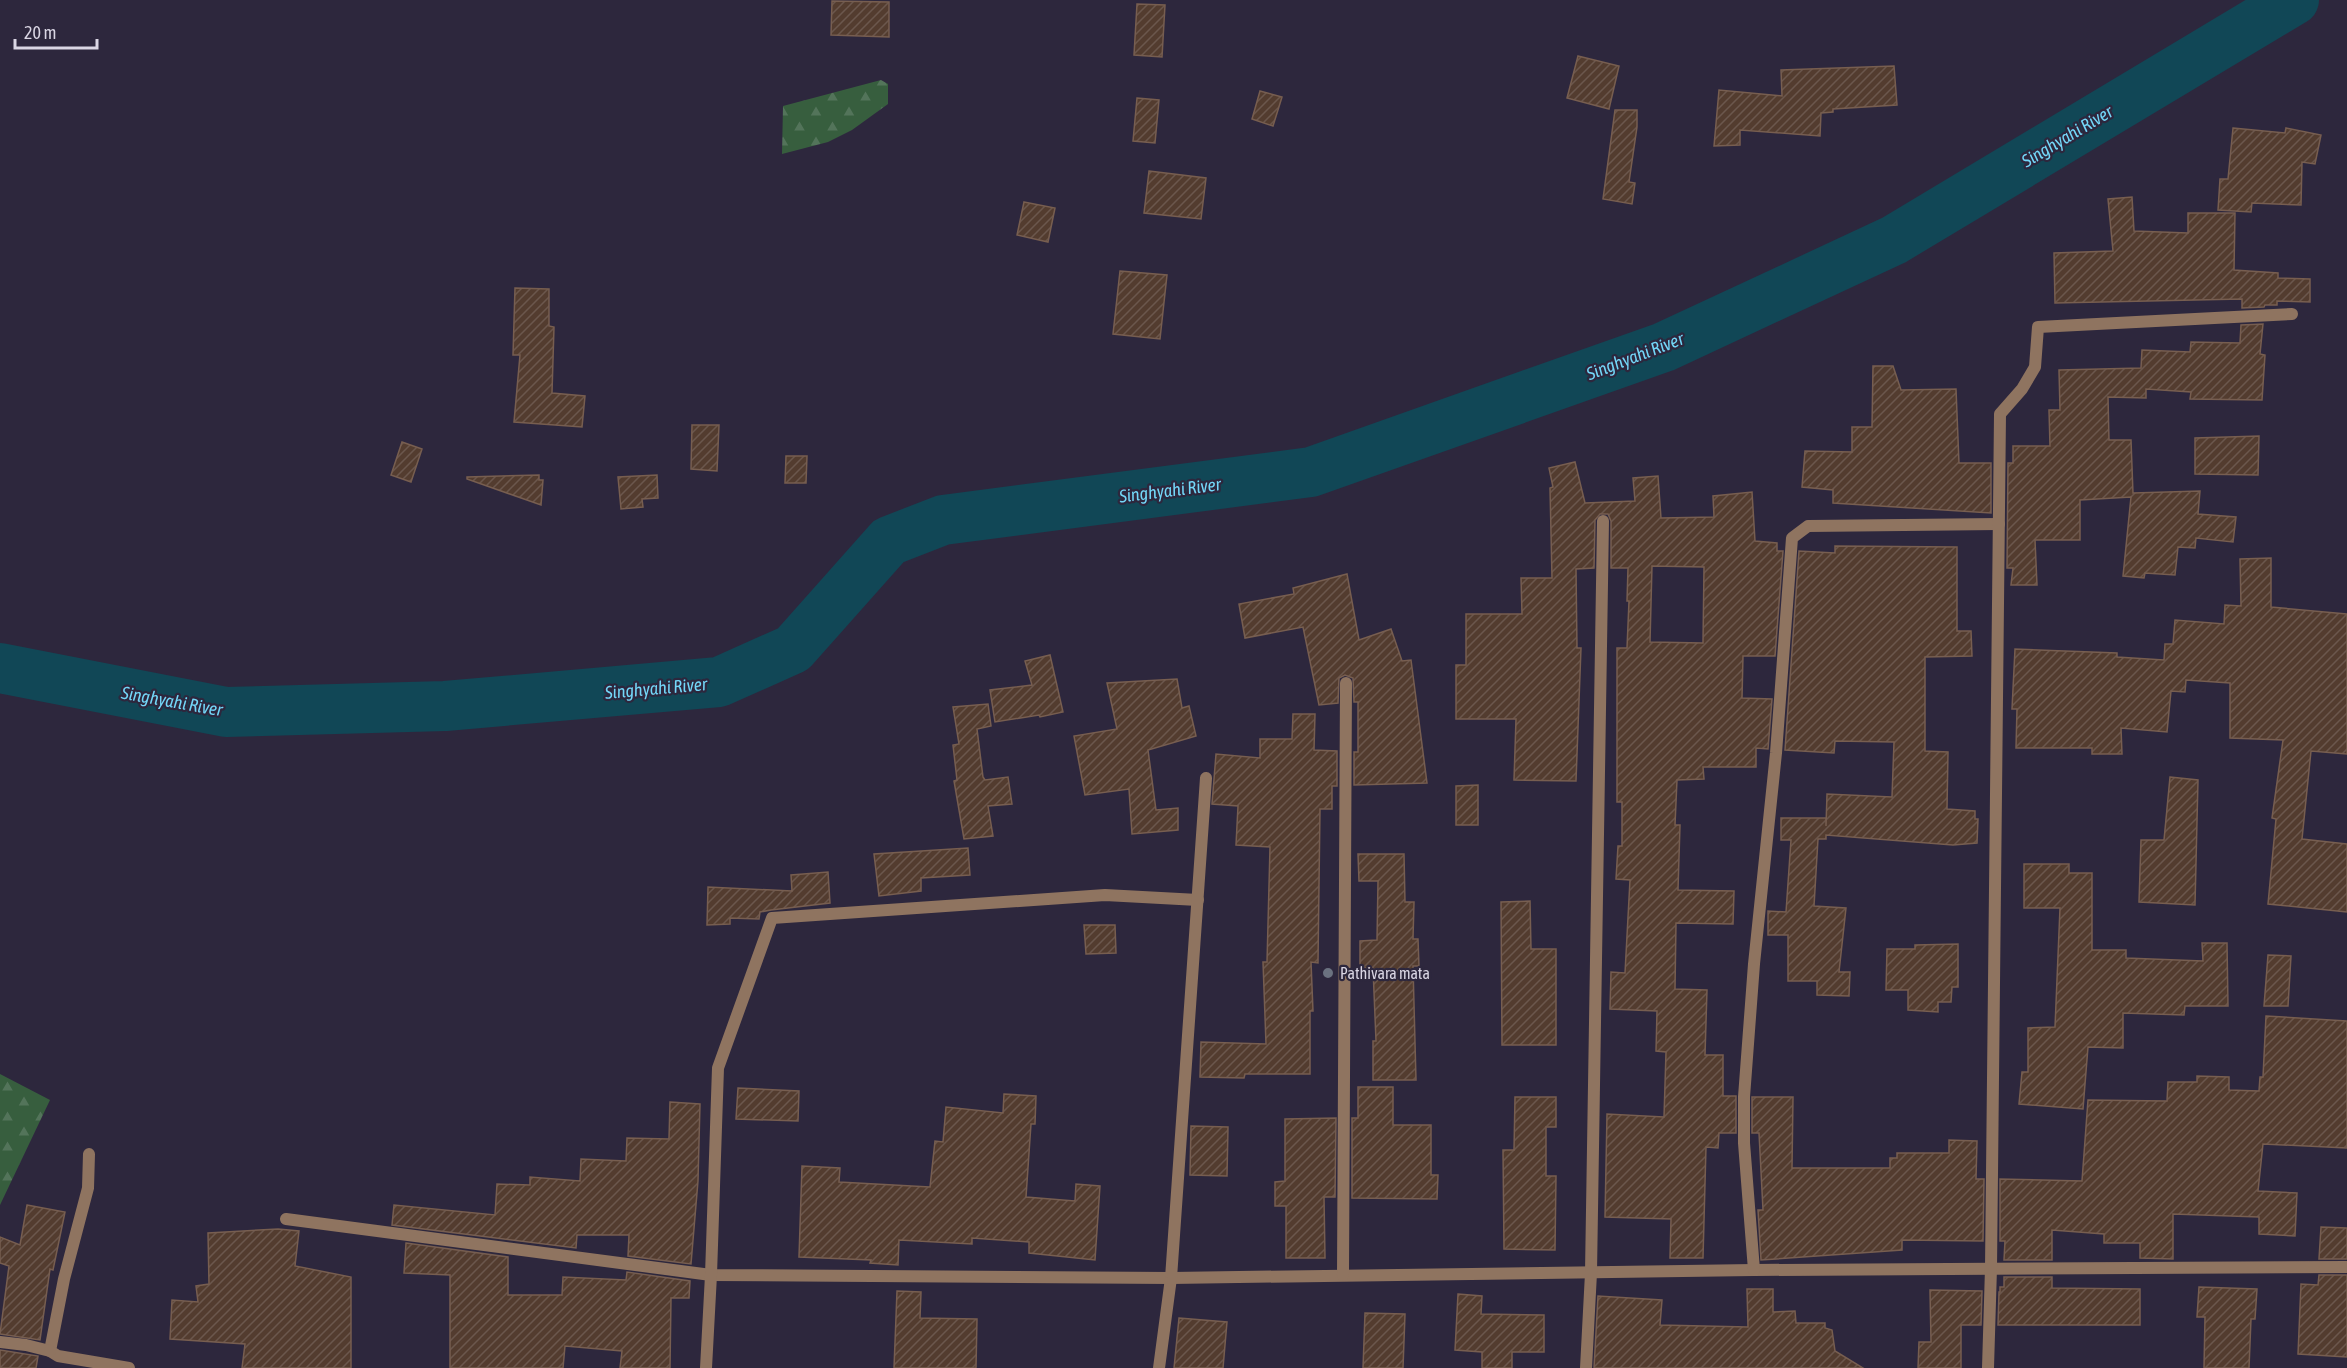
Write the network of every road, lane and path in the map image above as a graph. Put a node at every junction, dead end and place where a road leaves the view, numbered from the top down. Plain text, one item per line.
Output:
1 (2292, 314) dead end
2 (1604, 521) dead end
3 (1999, 524) junction
4 (1346, 683) dead end
5 (1206, 778) dead end
6 (1198, 900) junction
7 (89, 1154) dead end
8 (286, 1219) dead end
9 (2347, 1267) edge
10 (1991, 1268) junction
11 (1754, 1270) junction
12 (1591, 1273) junction
13 (711, 1275) junction
14 (1342, 1275) junction
15 (1171, 1278) junction
16 (0, 1342) edge
17 (50, 1351) junction
18 (129, 1368) edge
19 (706, 1368) edge
20 (1159, 1368) edge
21 (1586, 1368) edge
22 (1988, 1368) edge

1 - 3 street
2 - 12 street
3 - 10 street
3 - 11 street
4 - 14 street
5 - 6 street
6 - 13 street
6 - 15 street
7 - 17 street
8 - 13 street
9 - 10 street
10 - 11 street
10 - 22 street
11 - 12 street
12 - 14 street
12 - 21 street
13 - 15 street
13 - 19 street
14 - 15 street
15 - 20 street
16 - 17 street
17 - 18 street

